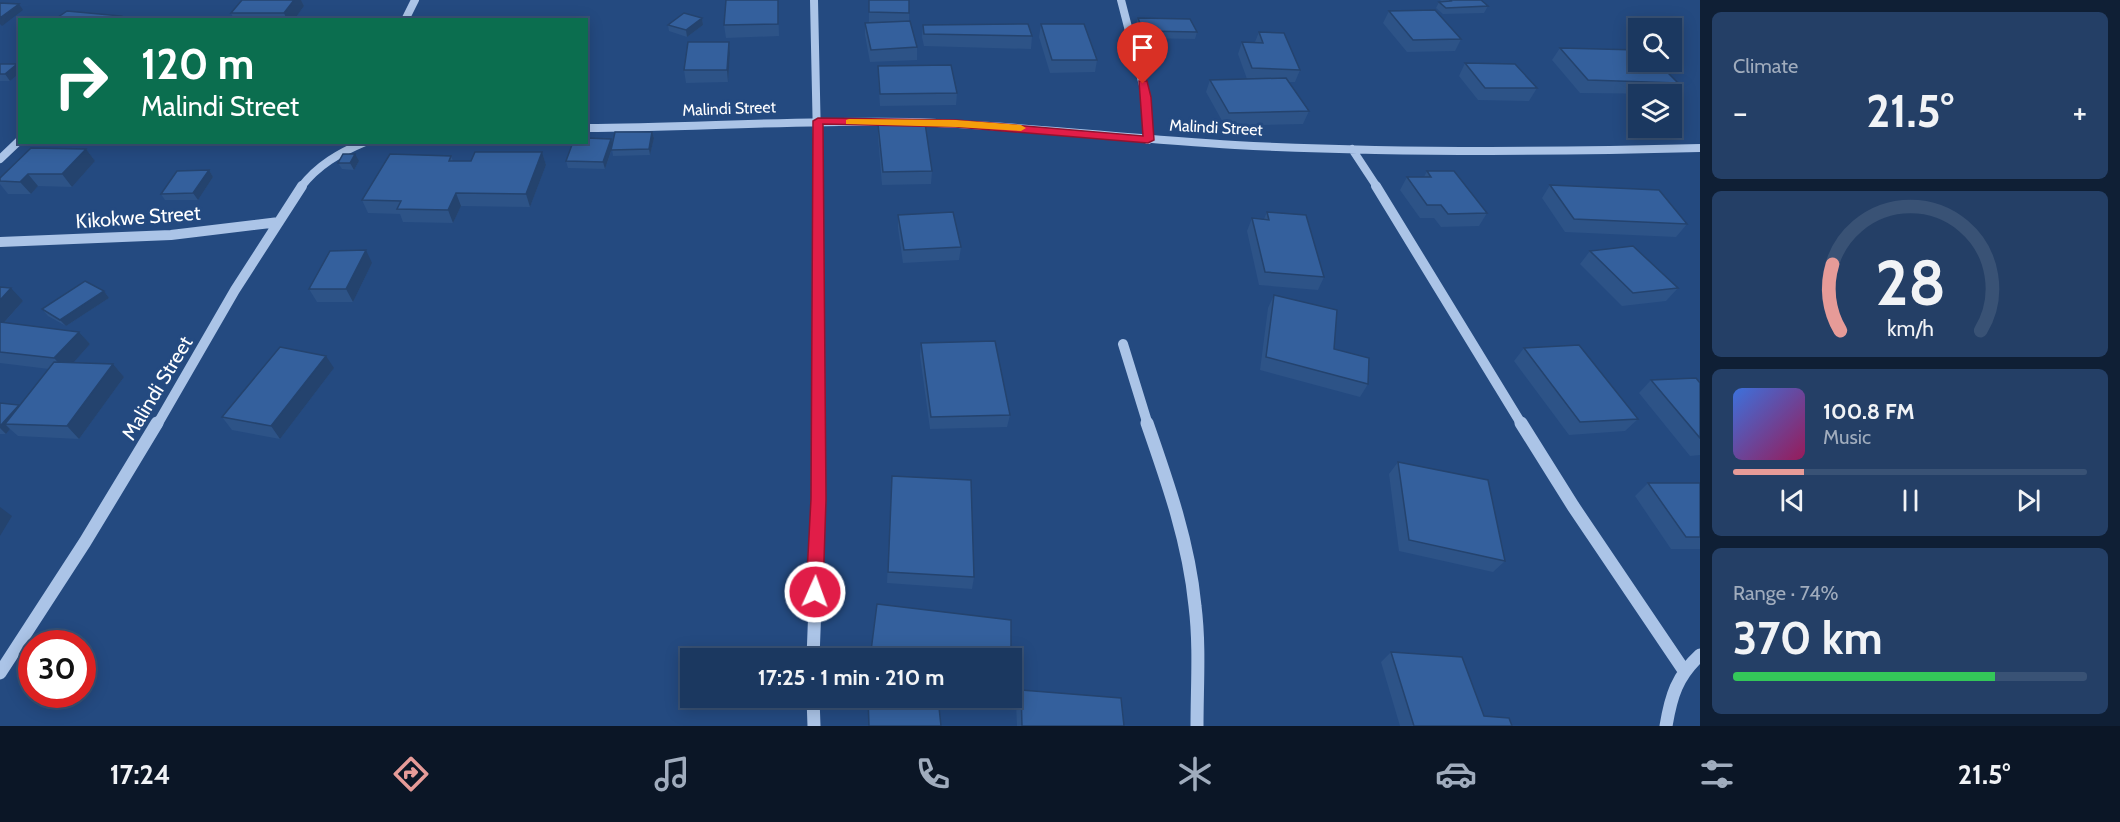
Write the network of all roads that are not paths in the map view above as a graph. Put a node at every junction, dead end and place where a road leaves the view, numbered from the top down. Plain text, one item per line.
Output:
1 (415, 0) edge
2 (814, 0) edge
3 (1121, 0) edge
4 (406, 18) edge
5 (818, 121) junction
6 (588, 128) edge
7 (1148, 140) junction
8 (18, 142) edge
9 (360, 144) edge
10 (1700, 148) edge
11 (1352, 149) junction
12 (0, 159) edge
13 (279, 222) junction
14 (0, 242) edge
15 (1123, 344) dead end
16 (813, 648) edge
17 (1700, 655) edge
18 (1683, 669) junction
19 (0, 674) edge
20 (813, 708) edge
21 (814, 726) edge
22 (1197, 726) edge
23 (1666, 726) edge

1 - 4 street
2 - 5 street
3 - 7 street
5 - 6 street, Malindi Street
5 - 7 street, Malindi Street
5 - 16 street
7 - 11 street, Malindi Street
8 - 12 street
9 - 13 street, Malindi Street
10 - 11 street, Malindi Street
11 - 18 street
13 - 14 street, Kikokwe Street
13 - 19 street, Malindi Street
15 - 22 street
17 - 18 street
18 - 23 street
20 - 21 street

